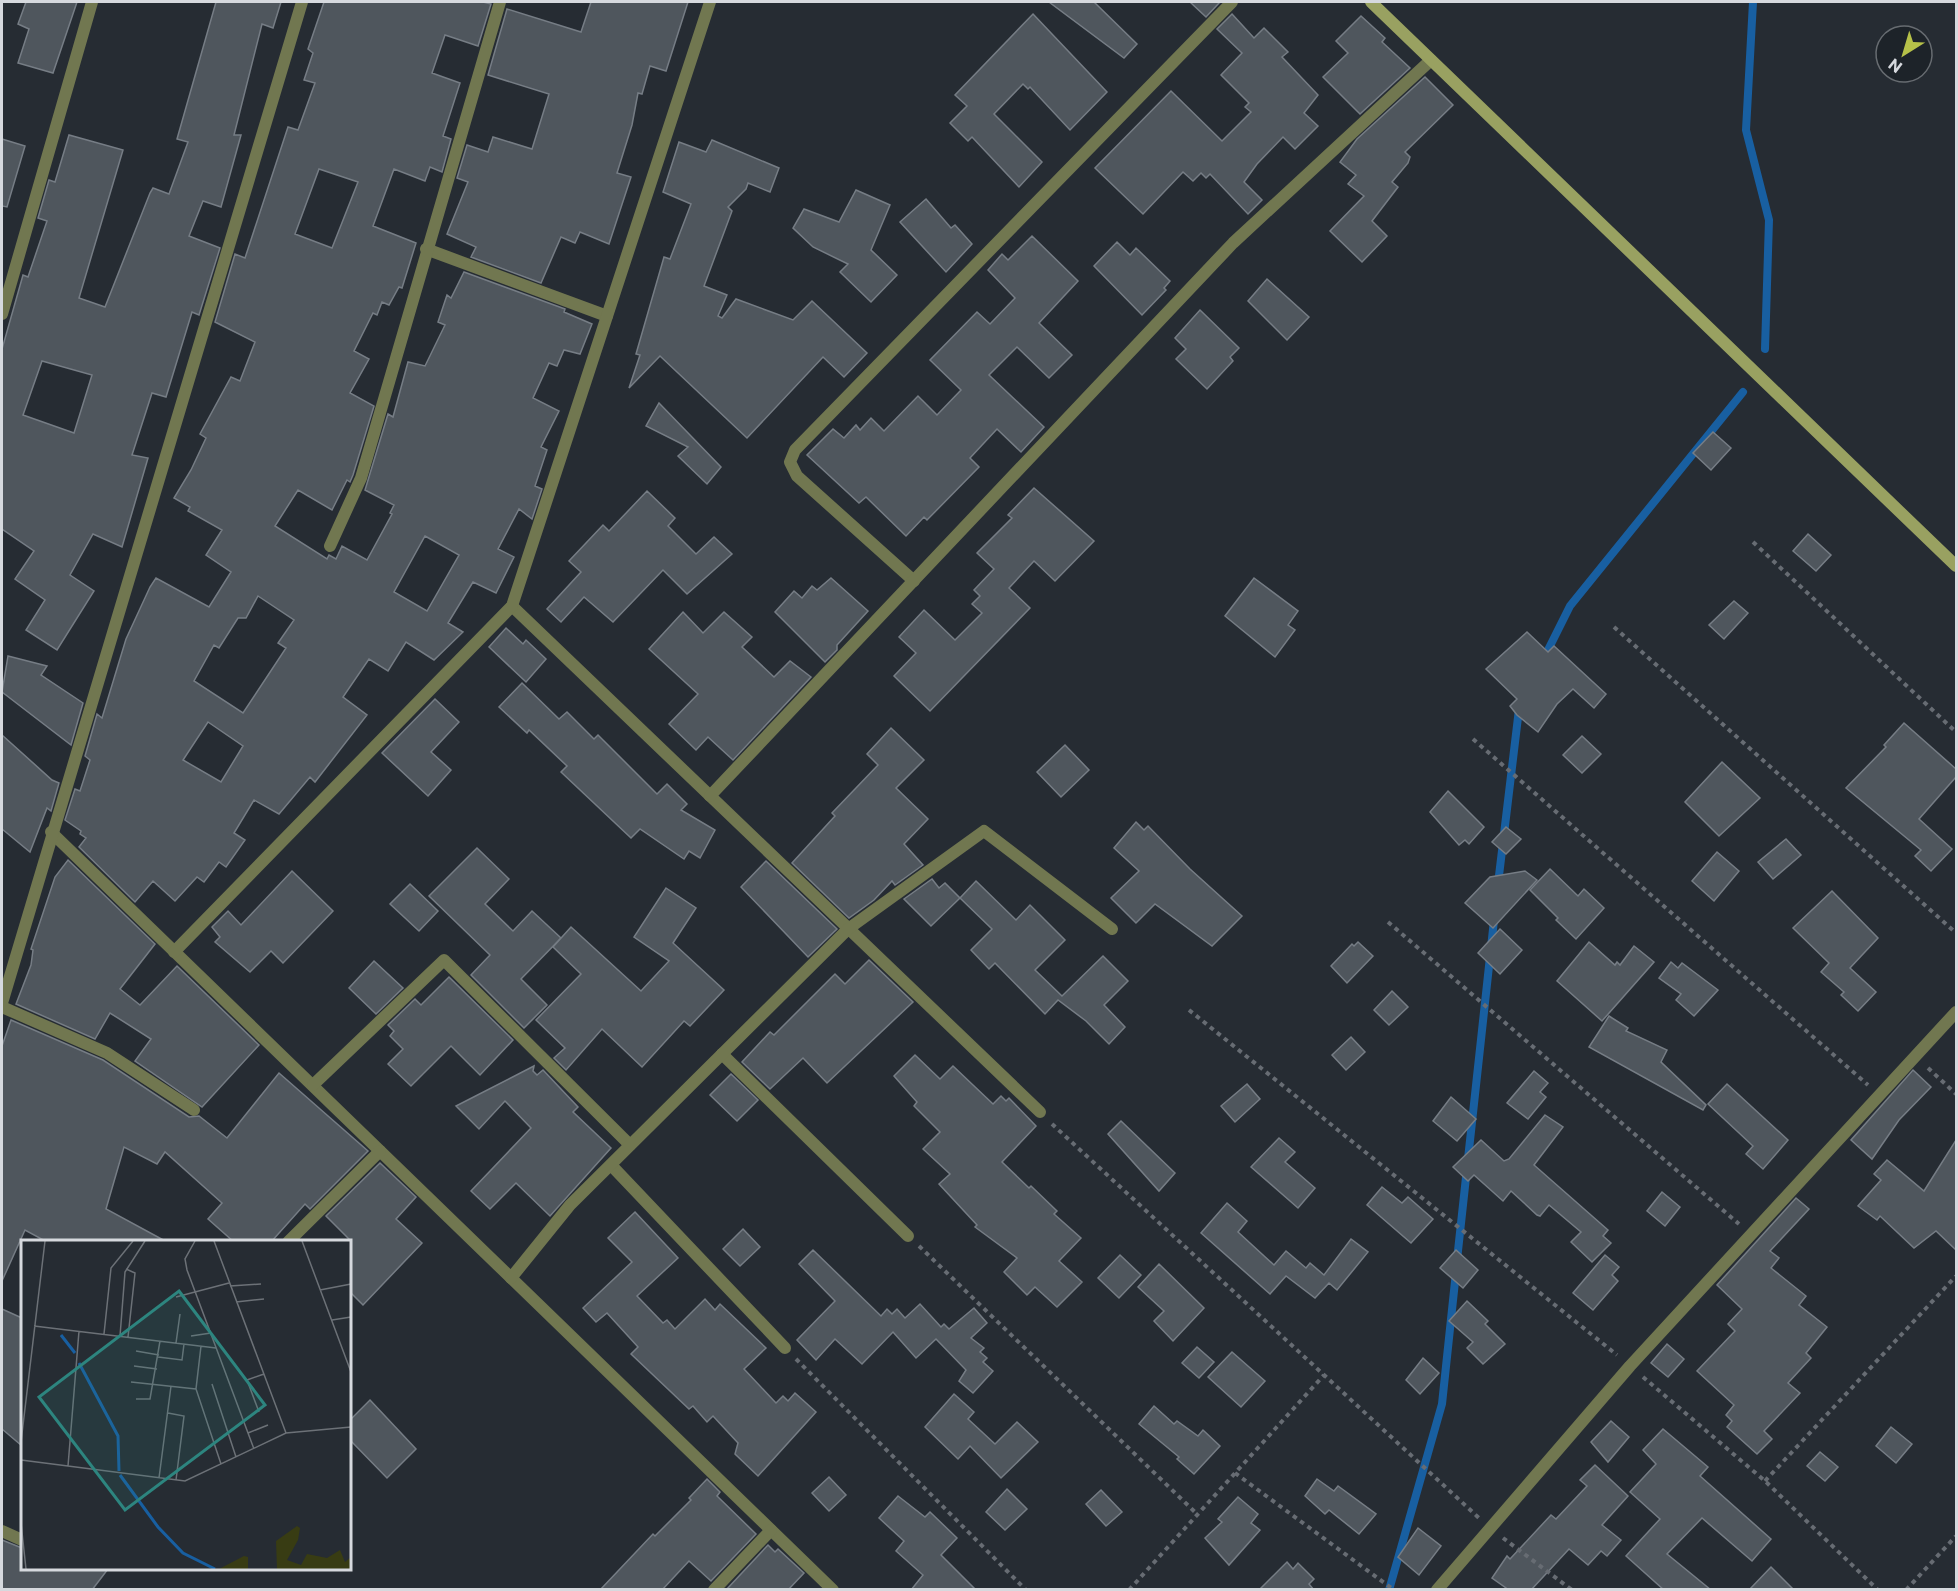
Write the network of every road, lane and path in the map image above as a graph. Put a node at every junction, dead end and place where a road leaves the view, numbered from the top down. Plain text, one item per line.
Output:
1 (92, 2) edge
2 (302, 2) edge
3 (500, 2) edge
4 (710, 2) edge
5 (1232, 2) edge
6 (1371, 2) edge
7 (1431, 60) junction
8 (426, 249) junction
9 (2, 314) edge
10 (608, 316) junction
11 (1753, 542) dead end
12 (330, 546) dead end
13 (1956, 566) edge
14 (914, 581) junction
15 (512, 606) junction
16 (1614, 627) dead end
17 (1956, 732) edge
18 (1473, 739) dead end
19 (710, 796) junction
20 (51, 832) junction
21 (1388, 922) dead end
22 (848, 929) junction
23 (1112, 929) dead end
24 (1956, 933) edge
25 (174, 952) junction
26 (2, 1005) edge
27 (1189, 1010) dead end
28 (1956, 1012) edge
29 (722, 1054) junction
30 (1916, 1057) junction
31 (313, 1085) junction
32 (1956, 1094) edge
33 (1880, 1095) junction
34 (194, 1110) dead end
35 (1040, 1112) joint
36 (630, 1145) junction
37 (380, 1150) junction
38 (611, 1165) junction
39 (1751, 1234) junction
40 (908, 1236) joint
41 (290, 1240) edge
42 (1956, 1275) edge
43 (511, 1278) junction
44 (785, 1348) joint
45 (1630, 1366) junction
46 (1324, 1375) junction
47 (1235, 1473) junction
48 (1766, 1481) junction
49 (1197, 1514) junction
50 (1490, 1528) junction
51 (771, 1530) junction
52 (2, 1531) edge
53 (1956, 1536) edge
54 (21, 1540) edge
55 (714, 1590) edge
56 (833, 1590) edge
57 (1026, 1590) edge
58 (1129, 1590) edge
59 (1394, 1590) edge
60 (1437, 1590) edge
61 (1572, 1590) edge
62 (1878, 1590) edge
63 (1906, 1590) edge

1 - 9 street
2 - 20 street
3 - 8 street
4 - 10 street
5 - 14 street
6 - 7 street
7 - 13 street
7 - 14 street
8 - 10 street
8 - 12 street
10 - 15 street
11 - 17 path
14 - 19 street
15 - 19 street
15 - 25 street
16 - 24 path
18 - 33 path
19 - 22 street
20 - 25 street
20 - 26 street
21 - 39 path
22 - 23 street
22 - 29 street
22 - 35 street
25 - 31 street
26 - 34 street
27 - 45 path
28 - 30 street
29 - 36 street
29 - 40 street
30 - 32 path
30 - 33 street
31 - 36 street
31 - 37 street
33 - 39 street
35 - 46 path
36 - 38 street
37 - 41 street
37 - 43 street
38 - 43 street
38 - 44 street
39 - 45 street
40 - 49 path
42 - 48 path
43 - 51 street
44 - 57 path
45 - 48 path
45 - 50 street
46 - 47 path
46 - 50 path
47 - 49 path
47 - 59 path
48 - 62 path
49 - 58 path
50 - 60 street
50 - 61 path
51 - 55 street
51 - 56 street
52 - 54 street
53 - 63 path

